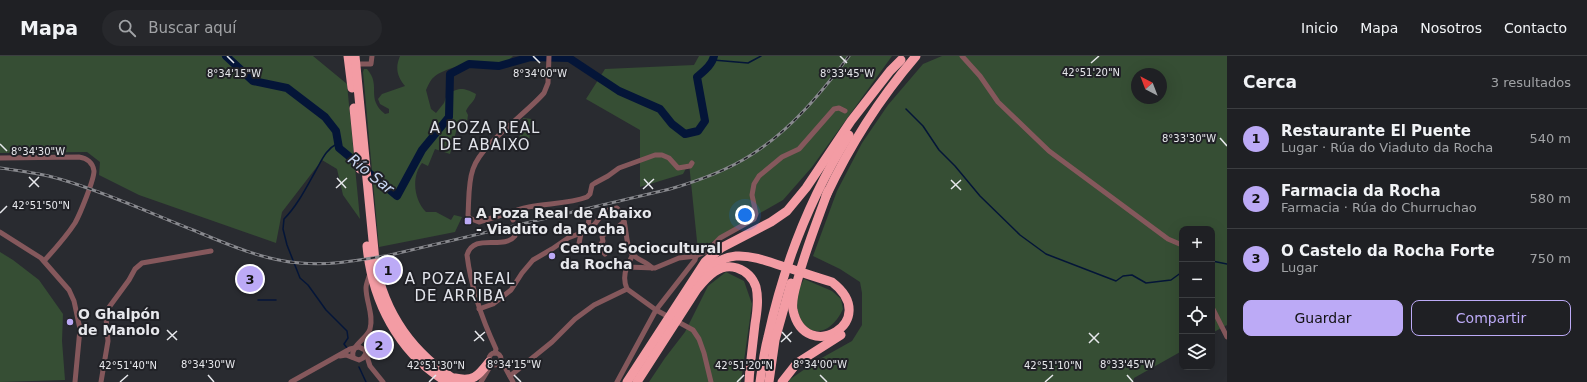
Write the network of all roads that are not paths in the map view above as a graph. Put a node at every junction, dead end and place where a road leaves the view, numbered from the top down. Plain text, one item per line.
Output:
1 (345, 56) edge
2 (348, 56) edge
3 (372, 56) edge
4 (549, 56) edge
5 (916, 56) edge
6 (962, 56) edge
7 (902, 58) edge
8 (356, 60) edge
9 (350, 72) junction
10 (355, 84) junction
11 (845, 111) dead end
12 (0, 158) edge
13 (692, 164) dead end
14 (510, 213) junction
15 (592, 215) dead end
16 (513, 220) dead end
17 (624, 222) junction
18 (588, 227) junction
19 (515, 228) dead end
20 (0, 232) edge
21 (581, 233) junction
22 (803, 241) junction
23 (1179, 244) edge
24 (578, 250) dead end
25 (211, 251) dead end
26 (605, 254) dead end
27 (632, 256) junction
28 (696, 256) junction
29 (44, 261) junction
30 (372, 262) junction
31 (627, 267) junction
32 (652, 268) junction
33 (699, 271) junction
34 (370, 273) junction
35 (627, 289) junction
36 (788, 290) junction
37 (479, 309) junction
38 (656, 310) junction
39 (680, 313) junction
40 (1215, 313) edge
41 (1227, 337) edge
42 (357, 347) junction
43 (495, 353) junction
44 (365, 355) junction
45 (353, 357) junction
46 (334, 359) junction
47 (360, 360) junction
48 (501, 360) junction
49 (490, 363) junction
50 (370, 366) junction
51 (510, 376) junction
52 (448, 379) edge
53 (75, 382) edge
54 (101, 382) edge
55 (291, 382) edge
56 (383, 382) edge
57 (459, 382) edge
58 (481, 382) edge
59 (513, 382) edge
60 (617, 382) edge
61 (627, 382) edge
62 (637, 382) edge
63 (710, 382) edge
64 (749, 382) edge
65 (760, 382) edge
66 (769, 382) edge
67 (782, 382) edge

1 - 9 highway
2 - 9 highway
3 - 8 street
4 - 14 street
5 - 22 highway
6 - 23 street
7 - 22 highway
7 - 33 highway
8 - 10 highway
9 - 10 highway
10 - 30 highway
11 - 28 street
12 - 29 street
13 - 14 street
14 - 16 street
15 - 18 street
17 - 18 street
17 - 26 street
17 - 27 street
18 - 21 street
19 - 37 street
20 - 29 street
21 - 24 street
21 - 37 street
22 - 36 highway
22 - 36 highway
25 - 54 street
27 - 31 street
27 - 32 street
28 - 32 street
28 - 38 street
29 - 53 street
30 - 34 highway
30 - 52 highway
31 - 32 street
31 - 35 street
33 - 61 highway
33 - 67 highway
34 - 42 street
34 - 52 highway
35 - 38 street
35 - 51 street
36 - 39 highway
36 - 65 highway
36 - 66 highway
37 - 43 street
38 - 60 street
38 - 63 street
39 - 62 highway
39 - 64 highway
40 - 41 street
42 - 44 street
42 - 45 street
42 - 46 street
43 - 48 street
43 - 49 street
44 - 47 street
44 - 50 street
45 - 46 street
45 - 47 street
46 - 55 street
47 - 50 street
48 - 49 street
48 - 51 street
49 - 52 highway
49 - 58 street
50 - 56 street
51 - 59 street
52 - 57 highway

